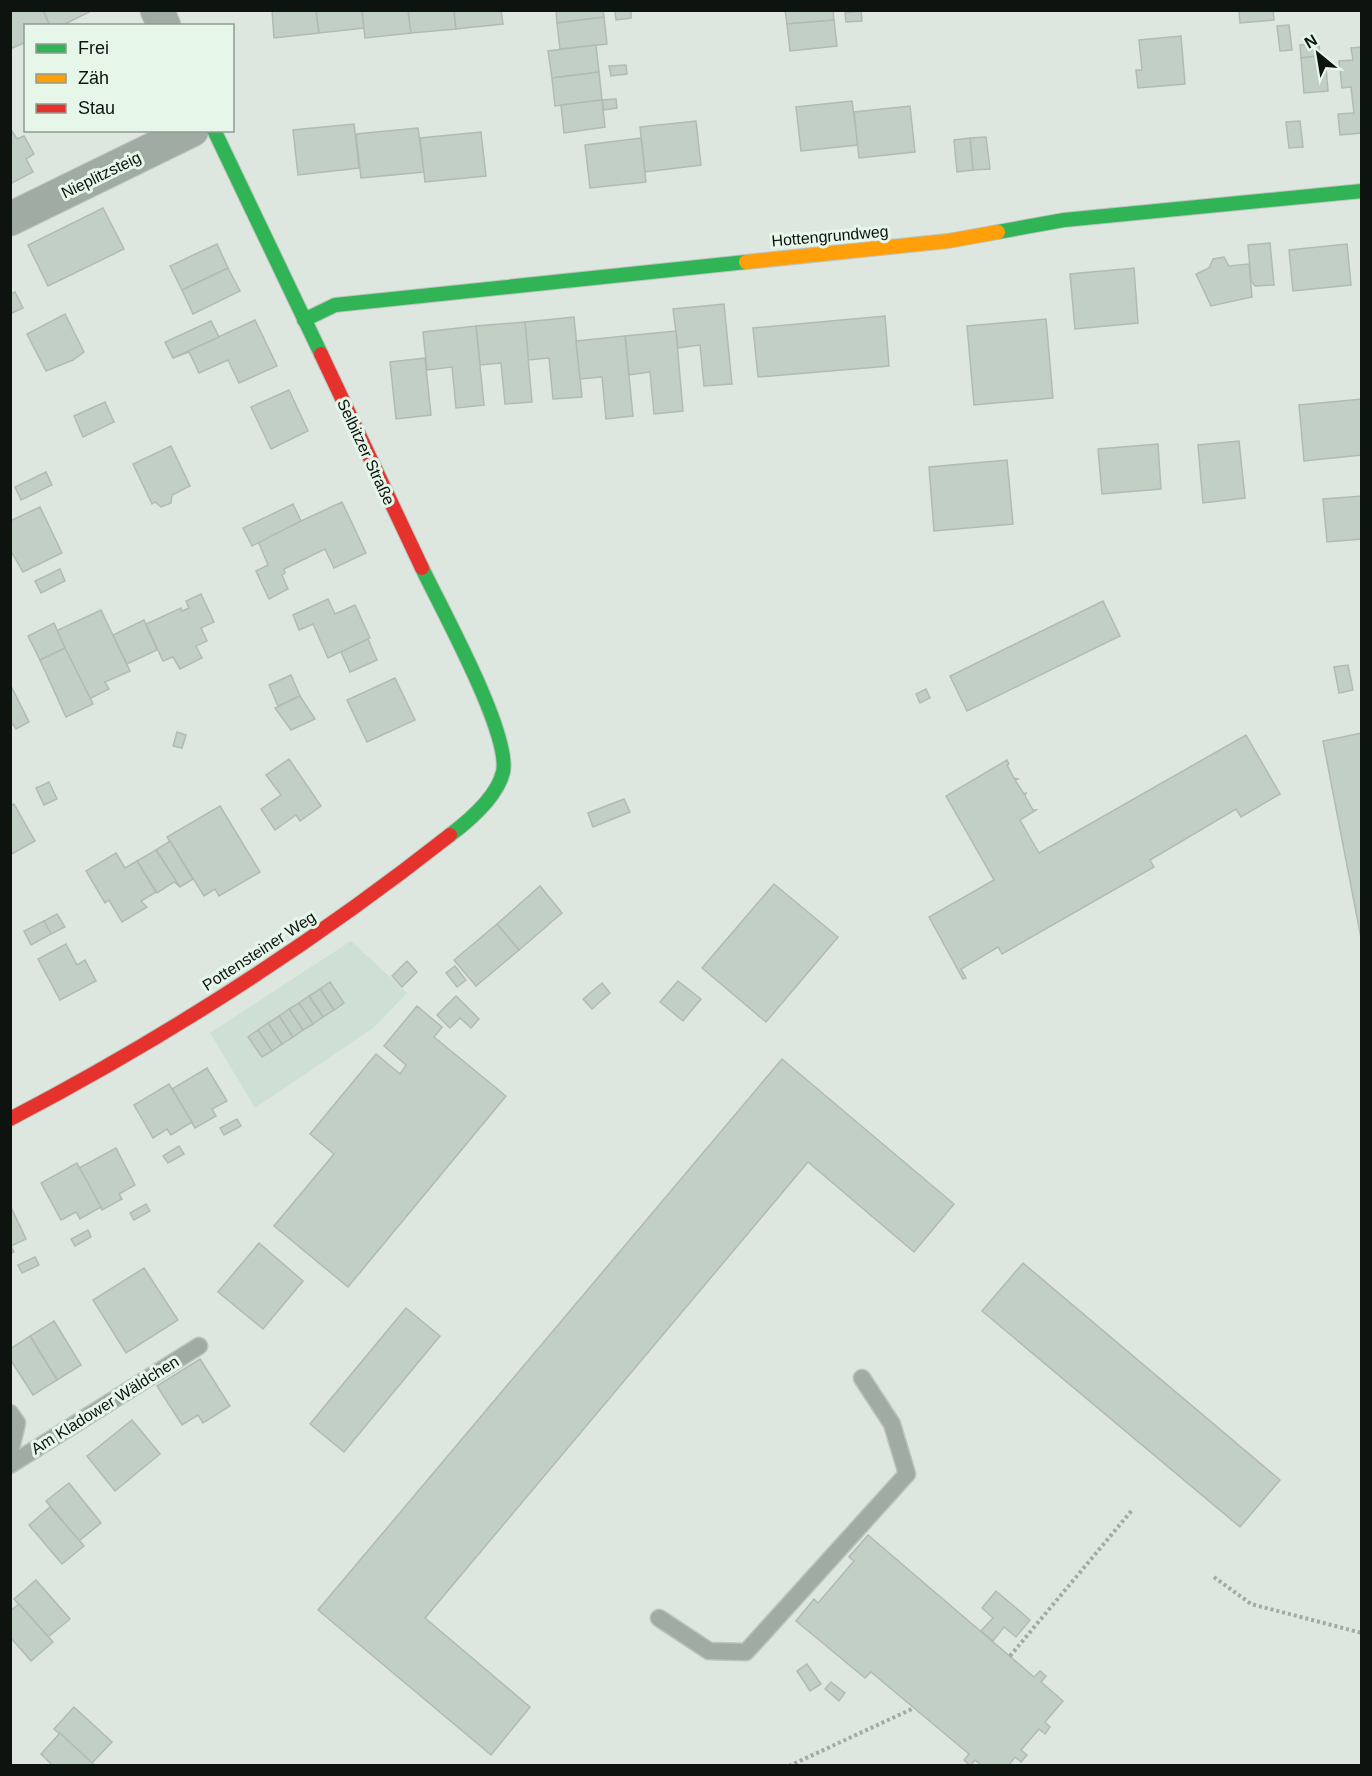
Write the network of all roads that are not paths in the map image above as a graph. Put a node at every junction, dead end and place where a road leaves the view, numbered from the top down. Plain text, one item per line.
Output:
1 (157, 10) edge
2 (163, 24) edge
3 (188, 132) edge
4 (215, 132) edge
5 (1362, 191) edge
6 (10, 219) edge
7 (304, 320) junction
8 (501, 778) joint
9 (10, 1119) edge
10 (199, 1346) dead end
11 (862, 1378) dead end
12 (10, 1413) edge
13 (10, 1452) edge
14 (10, 1465) edge
15 (659, 1618) dead end

1 - 2 street
3 - 6 street, Nieplitzsteig
4 - 7 street, Selbitzer Straße
5 - 7 street, Hottengrundweg
7 - 8 street, Selbitzer Straße
8 - 9 street, Pottensteiner Weg
10 - 14 lane, Am Kladower Wäldchen
11 - 15 lane
12 - 13 lane, Am Kladower Wäldchen

